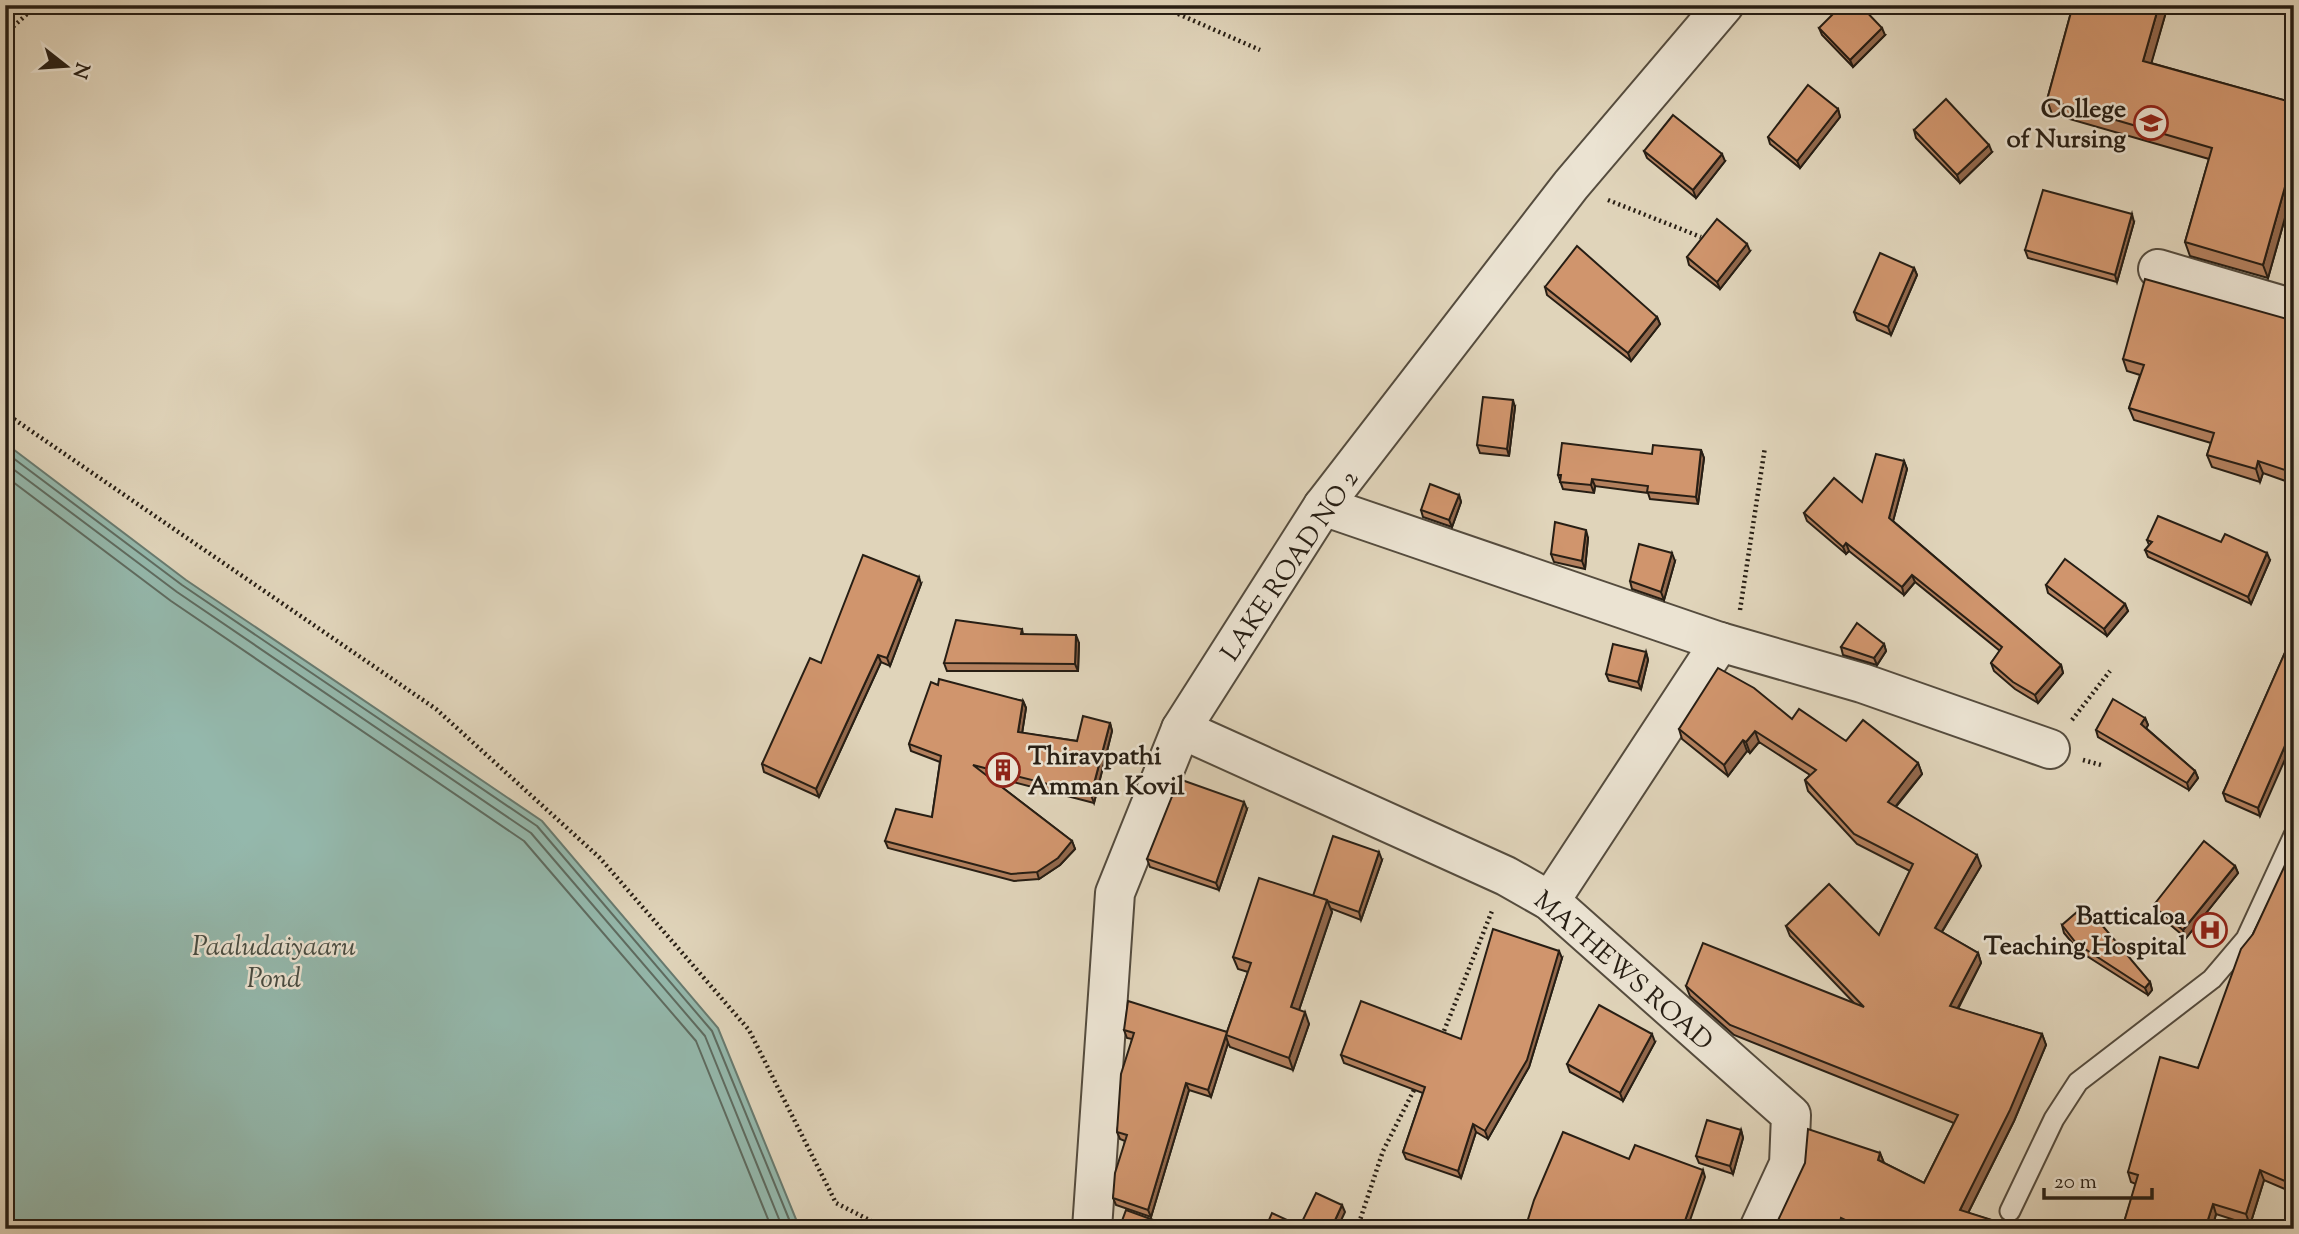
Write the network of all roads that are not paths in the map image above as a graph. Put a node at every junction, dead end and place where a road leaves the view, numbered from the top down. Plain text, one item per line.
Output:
1 (1724, 5) edge
2 (2158, 269) dead end
3 (2294, 309) edge
4 (1323, 506) junction
5 (1727, 644) junction
6 (1181, 729) junction
7 (2050, 749) road end
8 (2294, 835) edge
9 (1550, 901) junction
10 (2010, 1211) dead end
11 (1092, 1229) edge
12 (1759, 1229) edge

1 - 4 street, LAKE ROAD NO 2
2 - 3 street
4 - 5 street
4 - 6 street, LAKE ROAD NO 2
5 - 7 street
5 - 9 street
6 - 9 street, MATHEWS ROAD
6 - 11 street, LAKE ROAD NO 2
8 - 10 lane
9 - 12 street, MATHEWS ROAD

